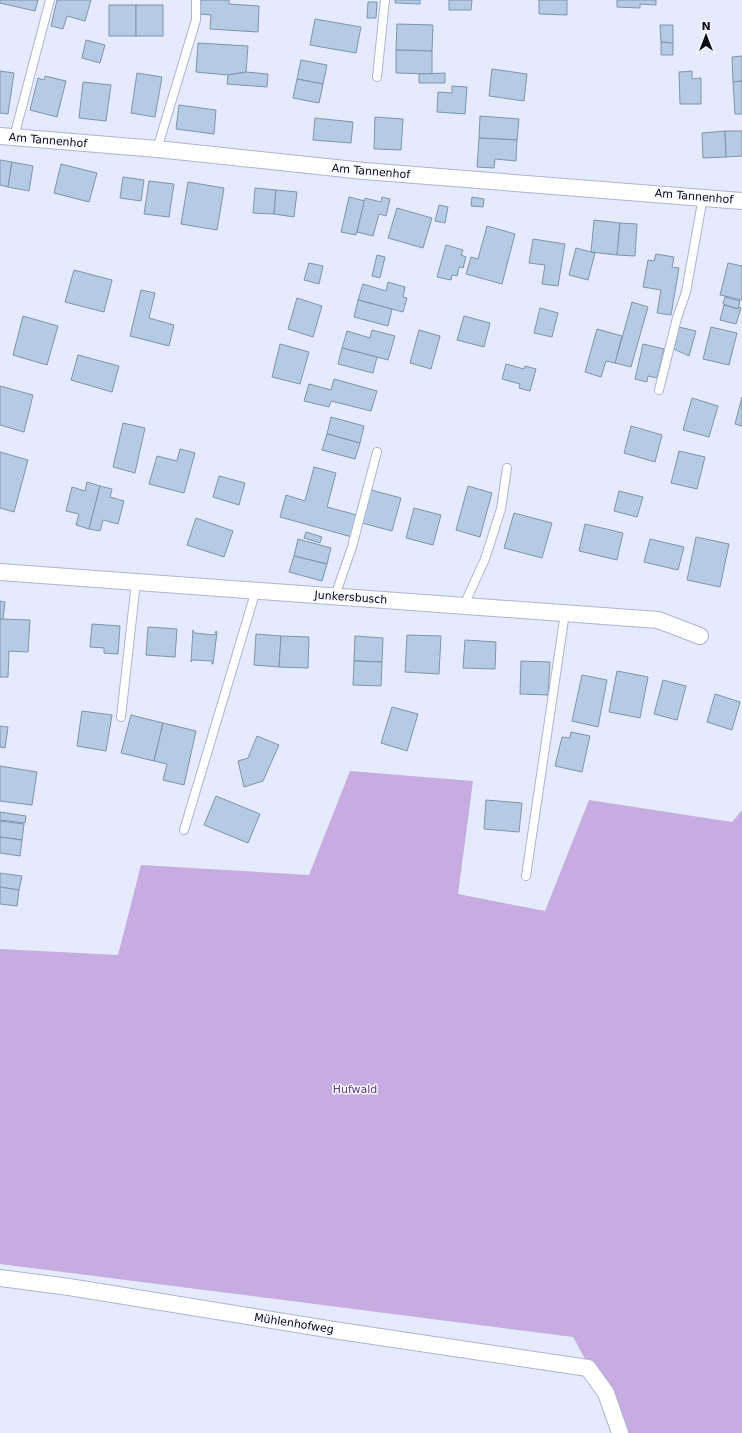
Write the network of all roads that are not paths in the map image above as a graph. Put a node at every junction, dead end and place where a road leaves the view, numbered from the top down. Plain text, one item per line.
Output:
1 (50, 0) edge
2 (196, 0) edge
3 (385, 0) edge
4 (377, 77) dead end
5 (7, 136) edge
6 (157, 149) junction
7 (703, 197) junction
8 (742, 201) edge
9 (659, 390) dead end
10 (377, 452) dead end
11 (507, 468) dead end
12 (0, 572) edge
13 (136, 582) junction
14 (256, 590) junction
15 (335, 596) junction
16 (464, 605) junction
17 (565, 613) junction
18 (700, 636) dead end
19 (121, 717) dead end
20 (184, 830) dead end
21 (526, 876) dead end
22 (0, 1278) edge
23 (620, 1433) edge

1 - 5 lane
2 - 6 lane
3 - 4 lane
5 - 6 street, Am Tannenhof
6 - 7 street, Am Tannenhof
7 - 8 street, Am Tannenhof
7 - 9 lane
10 - 15 lane
11 - 16 lane
12 - 13 street, Junkersbusch
13 - 14 street, Junkersbusch
13 - 19 lane
14 - 15 street, Junkersbusch
14 - 20 lane
15 - 16 street, Junkersbusch
16 - 17 street, Junkersbusch
17 - 18 street, Junkersbusch
17 - 21 lane
22 - 23 street, Mühlenhofweg

